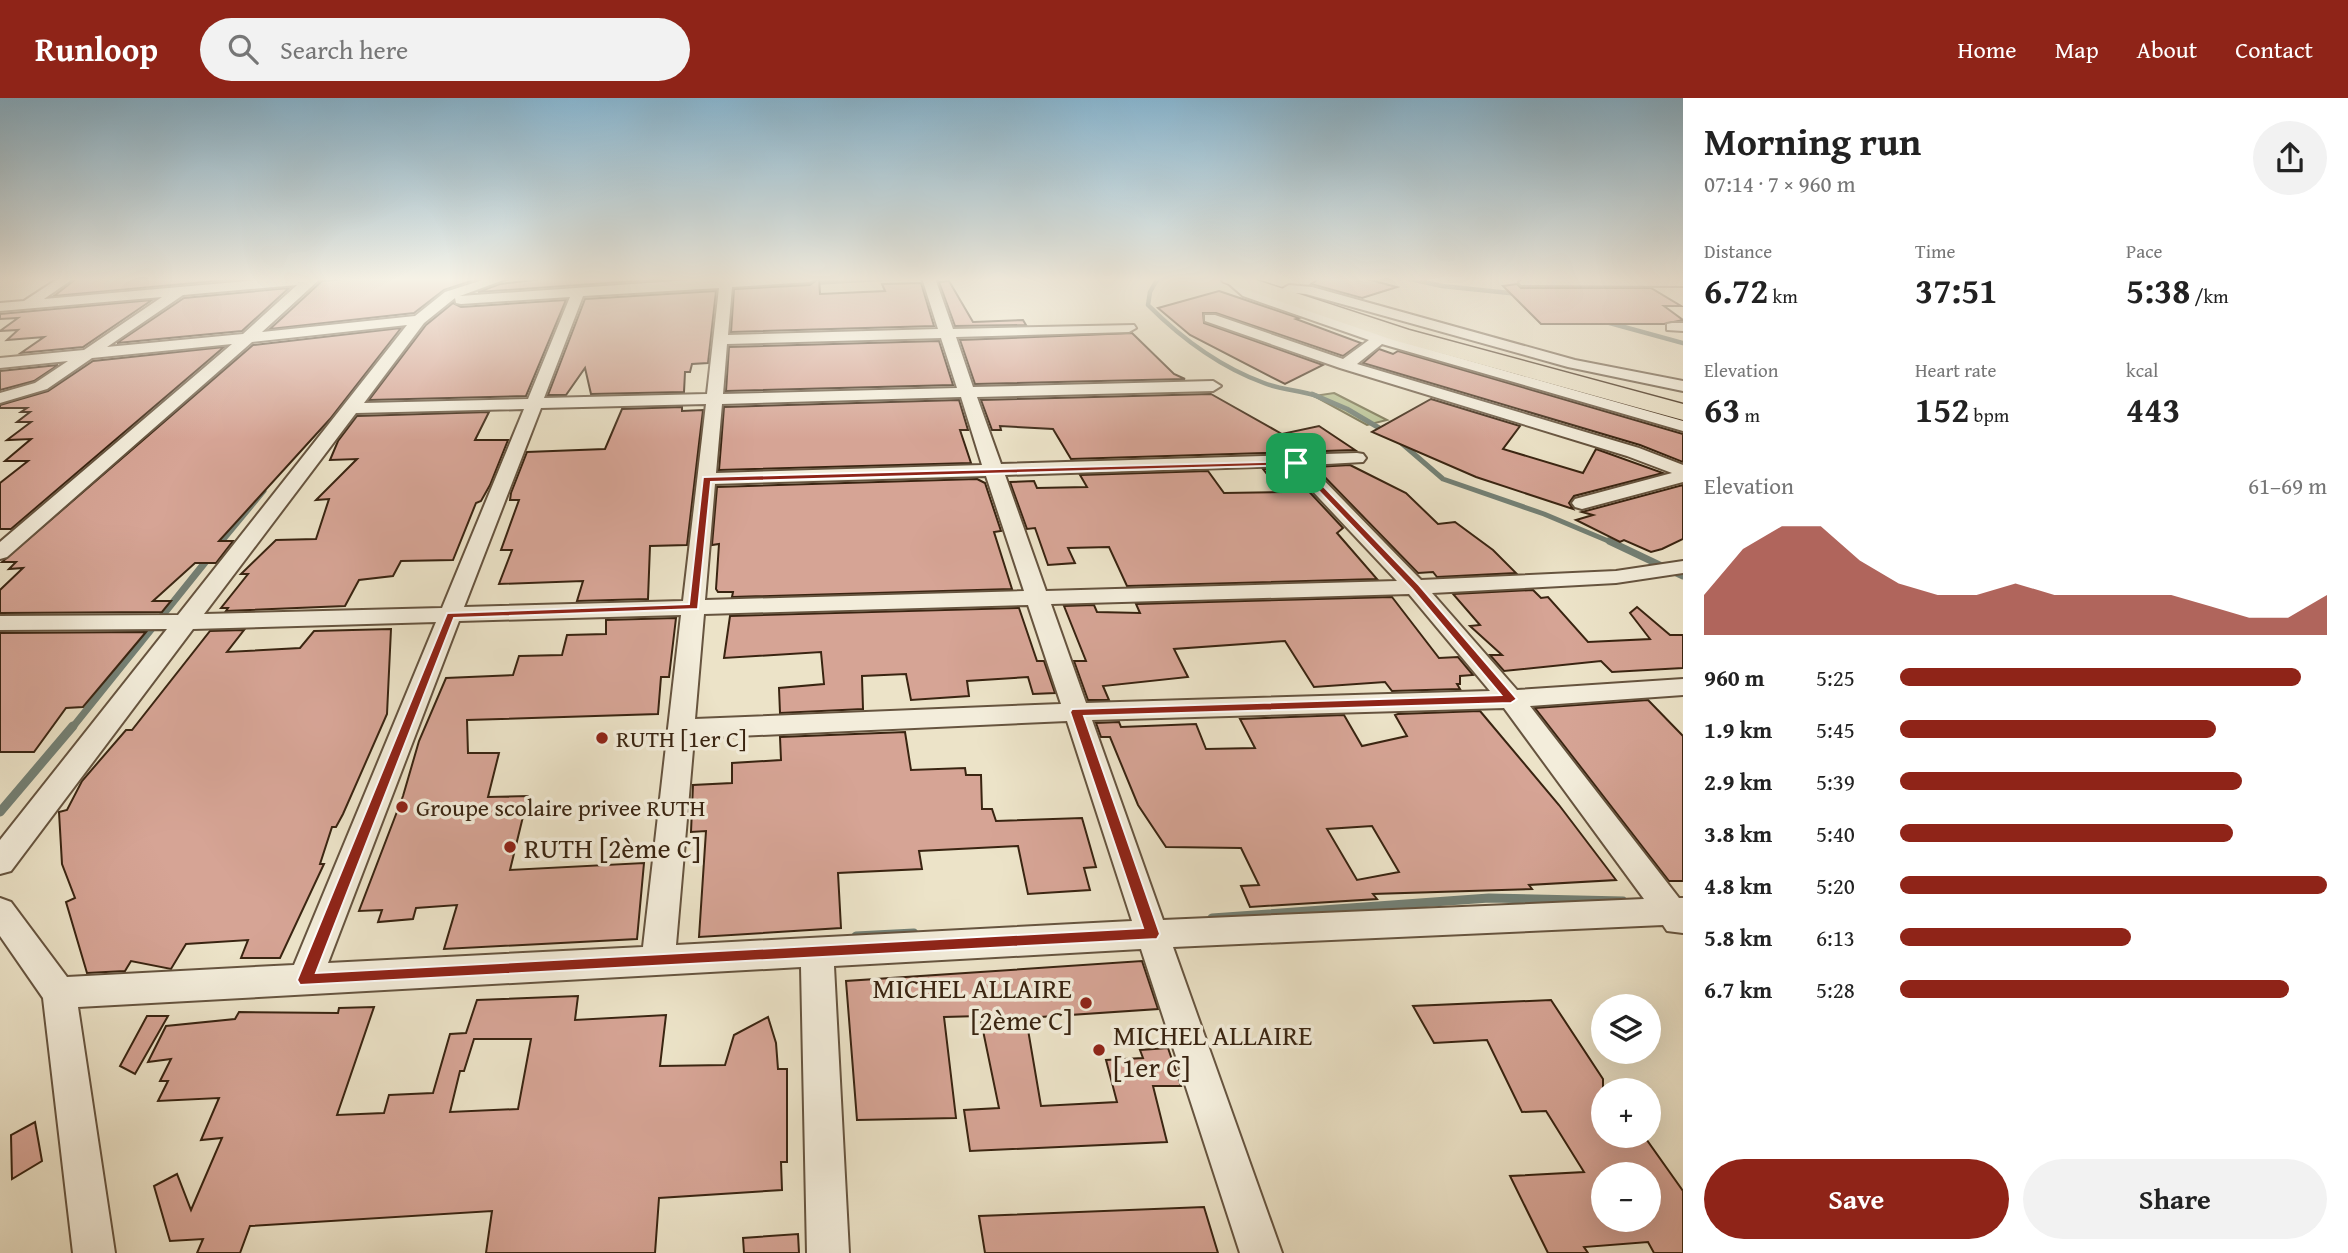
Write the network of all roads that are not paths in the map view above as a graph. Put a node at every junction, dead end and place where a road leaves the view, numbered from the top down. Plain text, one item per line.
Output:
1 (120, 332) edge
2 (254, 332) edge
3 (305, 332) edge
4 (410, 332) edge
5 (563, 332) edge
6 (721, 332) edge
7 (987, 332) edge
8 (1250, 332) edge
9 (1363, 332) edge
10 (1392, 332) edge
11 (1421, 332) edge
12 (1458, 332) edge
13 (947, 333) junction
14 (247, 338) junction
15 (1381, 338) junction
16 (720, 340) junction
17 (88, 354) junction
18 (0, 363) edge
19 (1345, 365) junction
20 (1213, 386) dead end
21 (1683, 386) edge
22 (967, 393) junction
23 (0, 398) edge
24 (715, 399) junction
25 (1683, 401) edge
26 (534, 404) junction
27 (353, 408) junction
28 (1683, 412) edge
29 (1683, 426) edge
30 (1357, 458) dead end
31 (1296, 463) junction
32 (994, 470) junction
33 (1683, 471) edge
34 (1683, 476) edge
35 (706, 479) junction
36 (1582, 503) dead end
37 (0, 553) edge
38 (1680, 567) edge
39 (1415, 587) junction
40 (1037, 596) junction
41 (694, 607) junction
42 (450, 615) junction
43 (186, 622) junction
44 (0, 624) edge
45 (1683, 687) edge
46 (1511, 699) junction
47 (1076, 712) junction
48 (682, 729) junction
49 (0, 862) edge
50 (0, 911) edge
51 (1679, 917) edge
52 (1152, 934) junction
53 (817, 952) junction
54 (658, 961) junction
55 (305, 980) junction
56 (59, 993) junction
57 (94, 1253) edge
58 (828, 1253) edge
59 (1261, 1253) edge

1 - 17 street
2 - 14 street
3 - 14 street
4 - 27 street
5 - 26 street
6 - 16 street
7 - 13 street
8 - 19 street
9 - 15 street
10 - 28 highway
11 - 25 highway
12 - 21 street
13 - 16 street
13 - 22 street
14 - 17 street
14 - 37 street
15 - 19 street
15 - 29 street
16 - 24 street
17 - 18 street
17 - 23 street
19 - 33 street
20 - 22 street
22 - 24 street
22 - 32 street
24 - 26 street
24 - 35 street
26 - 27 street
26 - 42 street
27 - 43 street
30 - 31 street
31 - 32 street
31 - 39 street
32 - 35 street
32 - 40 street
34 - 36 street
35 - 41 street
38 - 39 street
39 - 40 street
39 - 46 street
40 - 41 street
40 - 47 street
41 - 42 street
41 - 48 street
42 - 43 street
42 - 55 street
43 - 44 street
43 - 49 street
45 - 46 street
46 - 47 street
46 - 51 street
47 - 48 street
47 - 52 street
48 - 54 street
50 - 56 street
51 - 52 street
52 - 53 street
52 - 59 street
53 - 54 street
53 - 58 street
54 - 55 street
55 - 56 street
56 - 57 street

